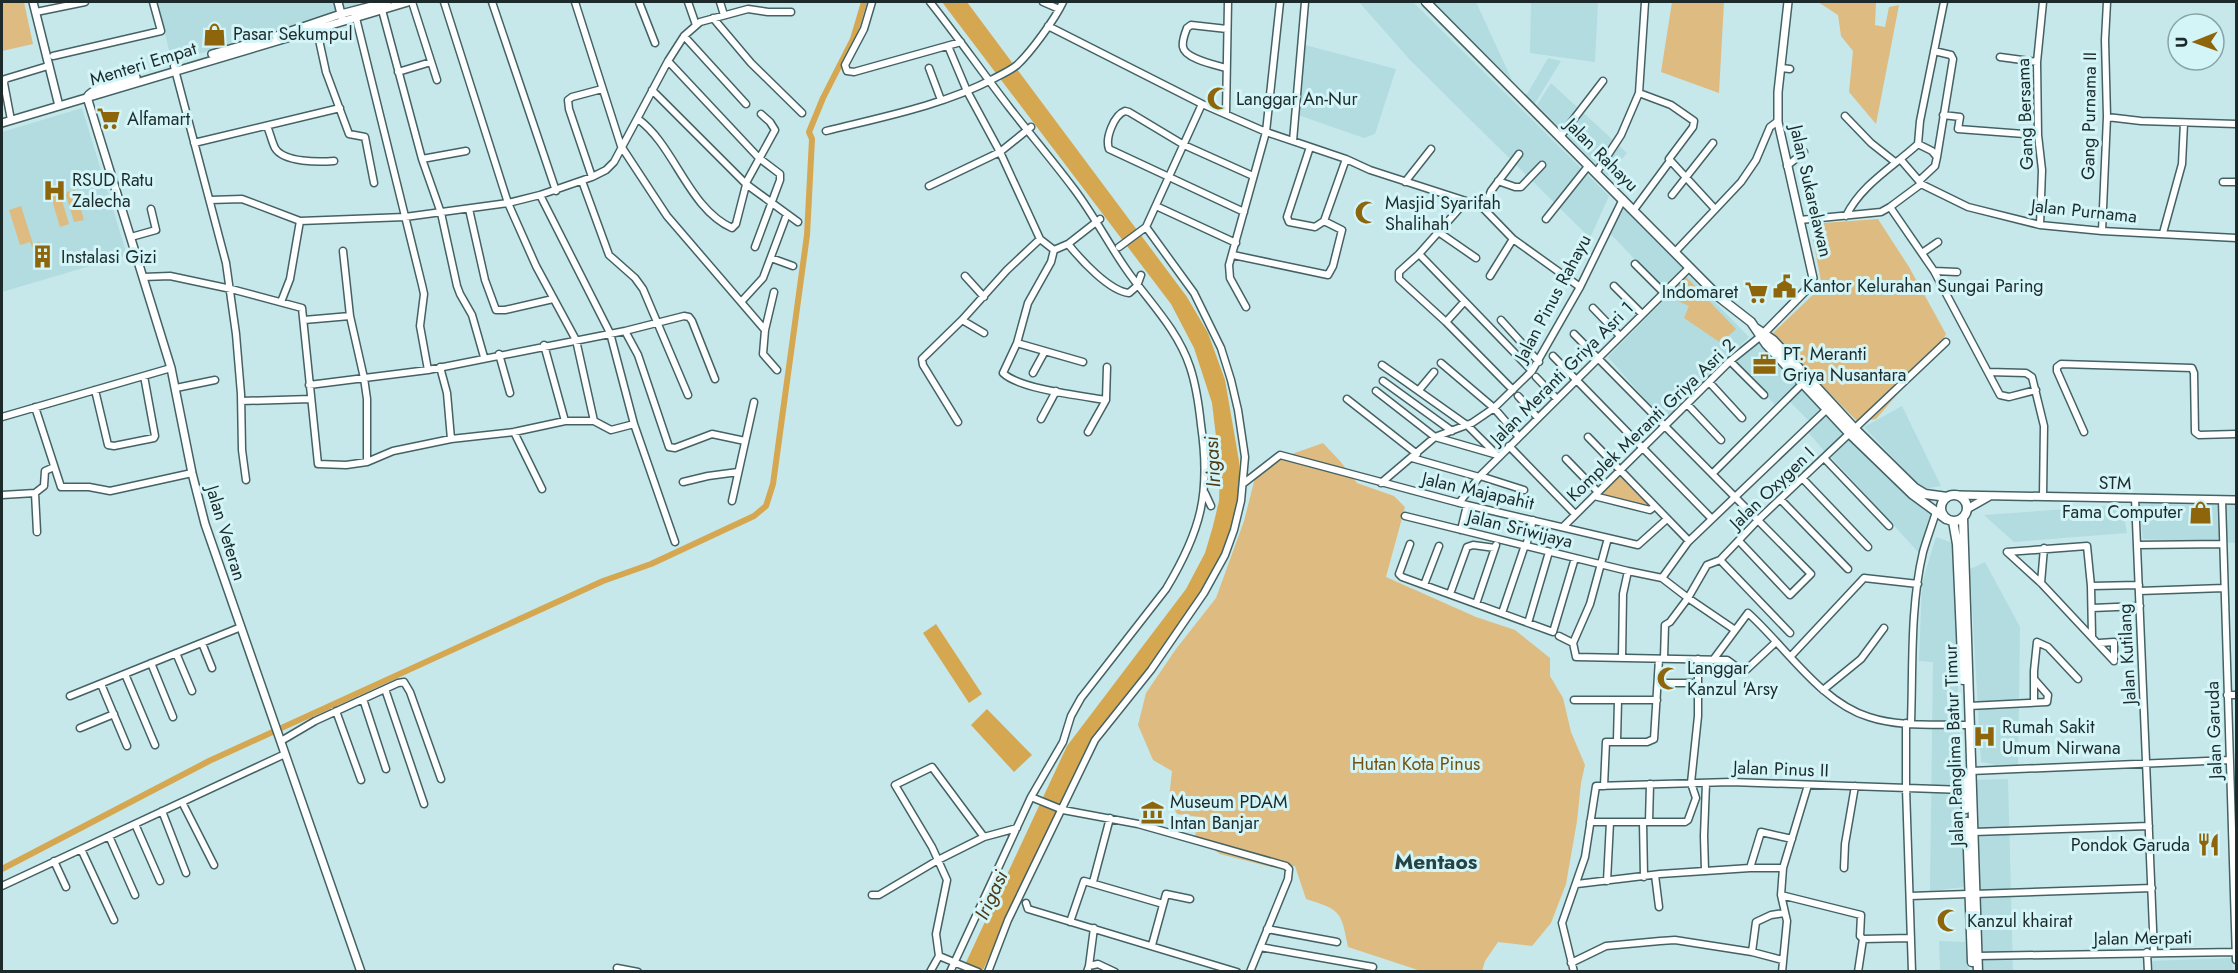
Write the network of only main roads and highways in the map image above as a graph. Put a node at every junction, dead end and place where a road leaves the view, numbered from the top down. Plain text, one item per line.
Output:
1 (1426, 2) edge
2 (1760, 333) junction
3 (1853, 431) junction
4 (1952, 496) junction
5 (1963, 518) junction
6 (1950, 520) junction
7 (1970, 852) junction
8 (1971, 894) junction
9 (1973, 972) edge
10 (1978, 972) edge

1 - 2 main road, Jalan Rahayu
2 - 3 main road
2 - 3 main road
3 - 4 main road
3 - 6 main road
4 - 5 main road
4 - 6 main road
5 - 6 main road
5 - 7 main road, Jalan Panglima Batur Timur
6 - 7 main road, Jalan Panglima Batur Timur
7 - 8 main road, Jalan Panglima Batur Timur
8 - 9 main road, Jalan Panglima Batur Timur
8 - 10 main road, Jalan Panglima Batur Timur

